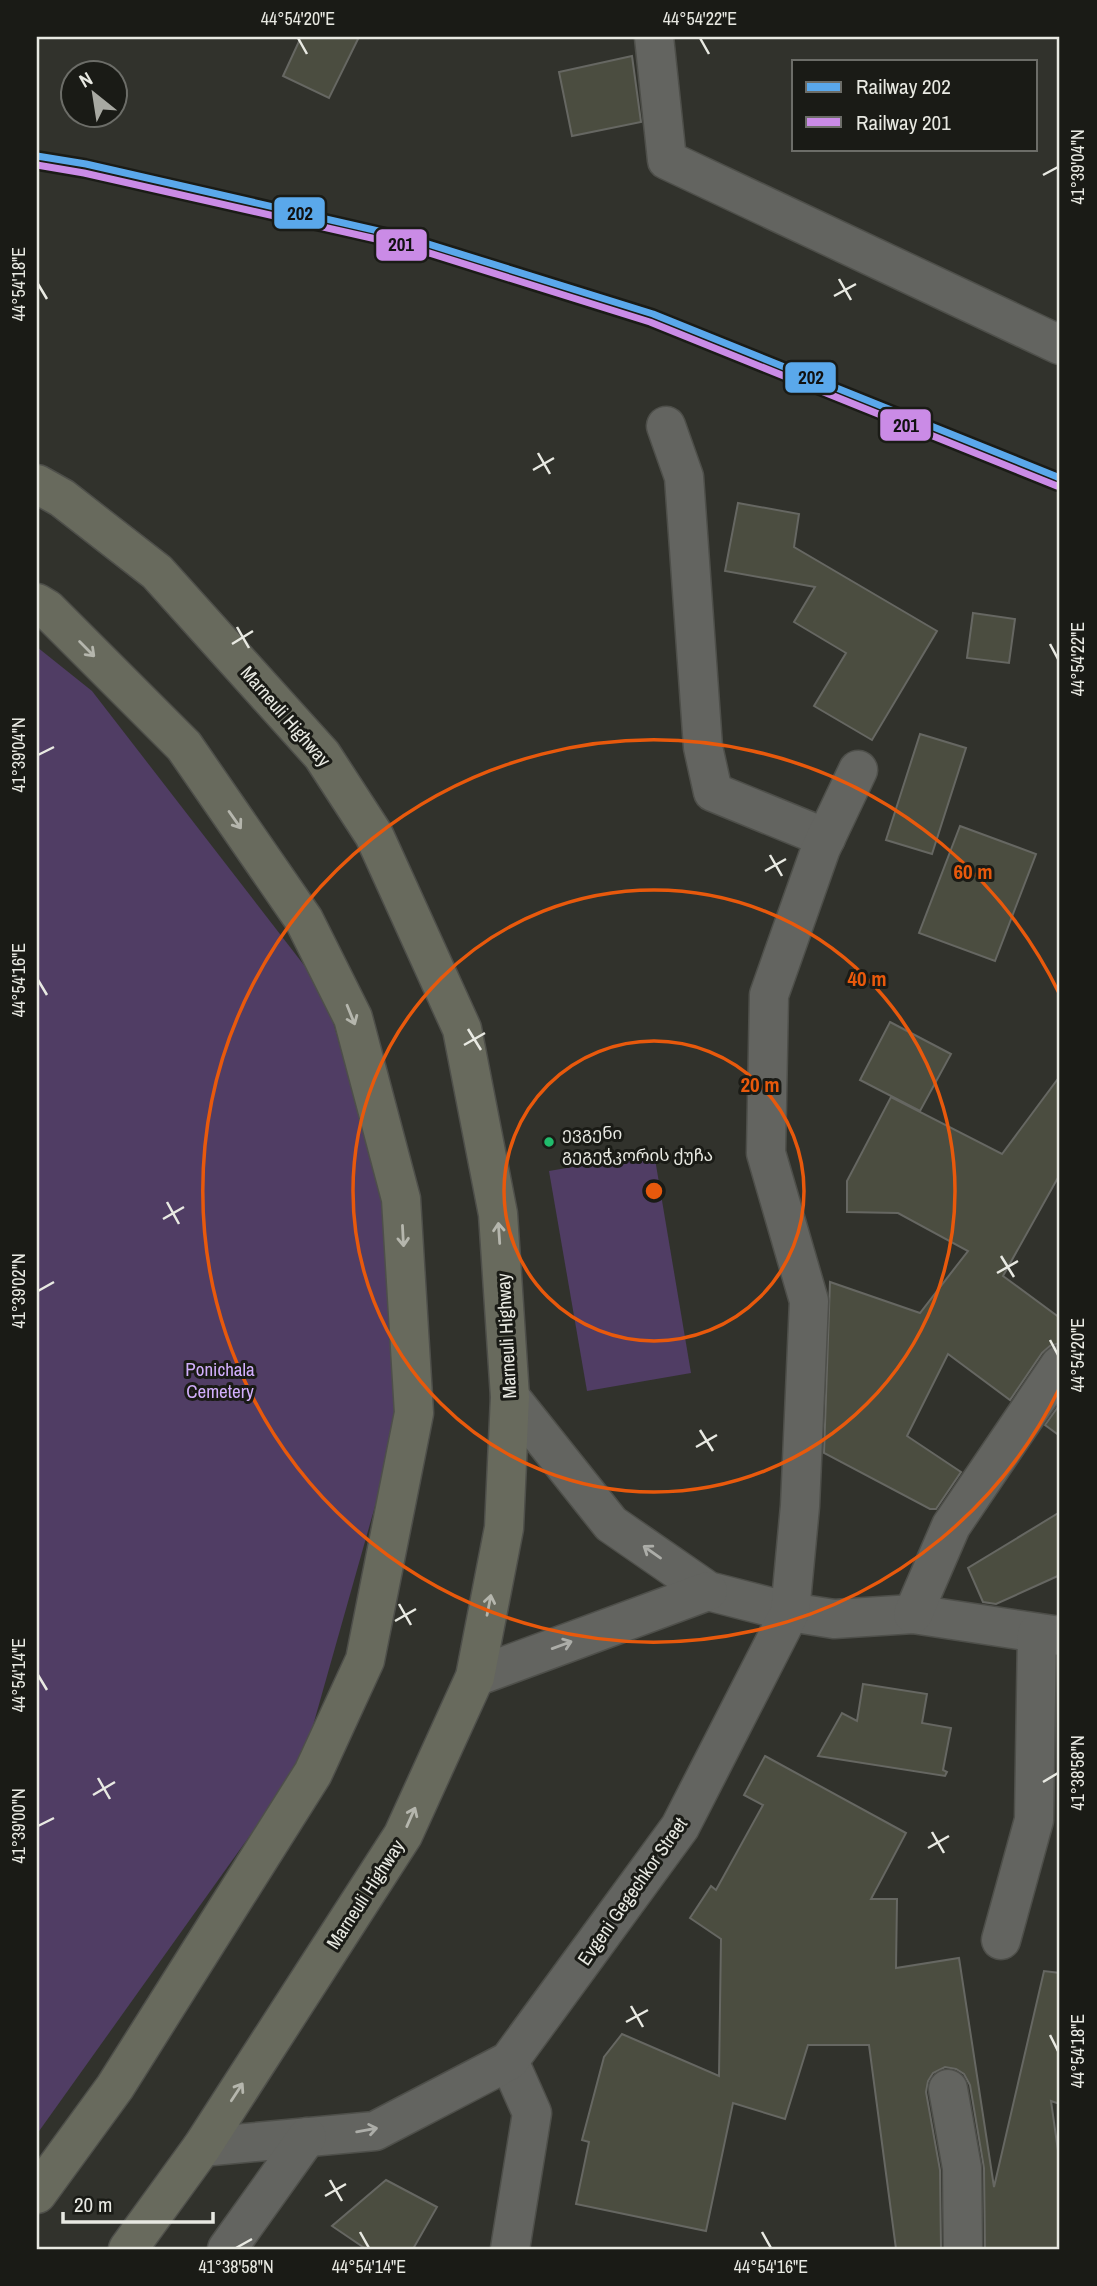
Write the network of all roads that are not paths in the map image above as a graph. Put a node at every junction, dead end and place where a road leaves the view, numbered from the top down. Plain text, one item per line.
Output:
1 (654, 37) edge
2 (1060, 345) edge
3 (666, 426) dead end
4 (37, 484) edge
5 (37, 603) edge
6 (858, 770) dead end
7 (826, 838) junction
8 (1060, 1364) edge
9 (510, 1397) junction
10 (708, 1591) junction
11 (790, 1612) junction
12 (914, 1614) junction
13 (1049, 1635) edge
14 (475, 1677) junction
15 (1001, 1940) dead end
16 (509, 2061) junction
17 (948, 2089) dead end
18 (307, 2137) junction
19 (202, 2147) junction
20 (37, 2194) edge
21 (128, 2249) edge
22 (227, 2249) edge
23 (510, 2249) edge
24 (963, 2249) edge

1 - 2 street
3 - 7 street
9 -> 4 highway, Marneuli Highway
5 -> 20 highway
6 - 7 street
7 - 11 street
8 - 12 street
10 -> 9 street
14 -> 9 highway, Marneuli Highway
10 - 11 street
14 -> 10 street
11 - 12 street
11 - 16 street, Evgeni Gegechkor Street
12 - 13 street
13 - 15 street
19 -> 14 highway, Marneuli Highway
18 -> 16 street
16 - 23 street
17 - 24 street
18 - 19 street
18 - 22 street
19 - 21 highway, Marneuli Highway

